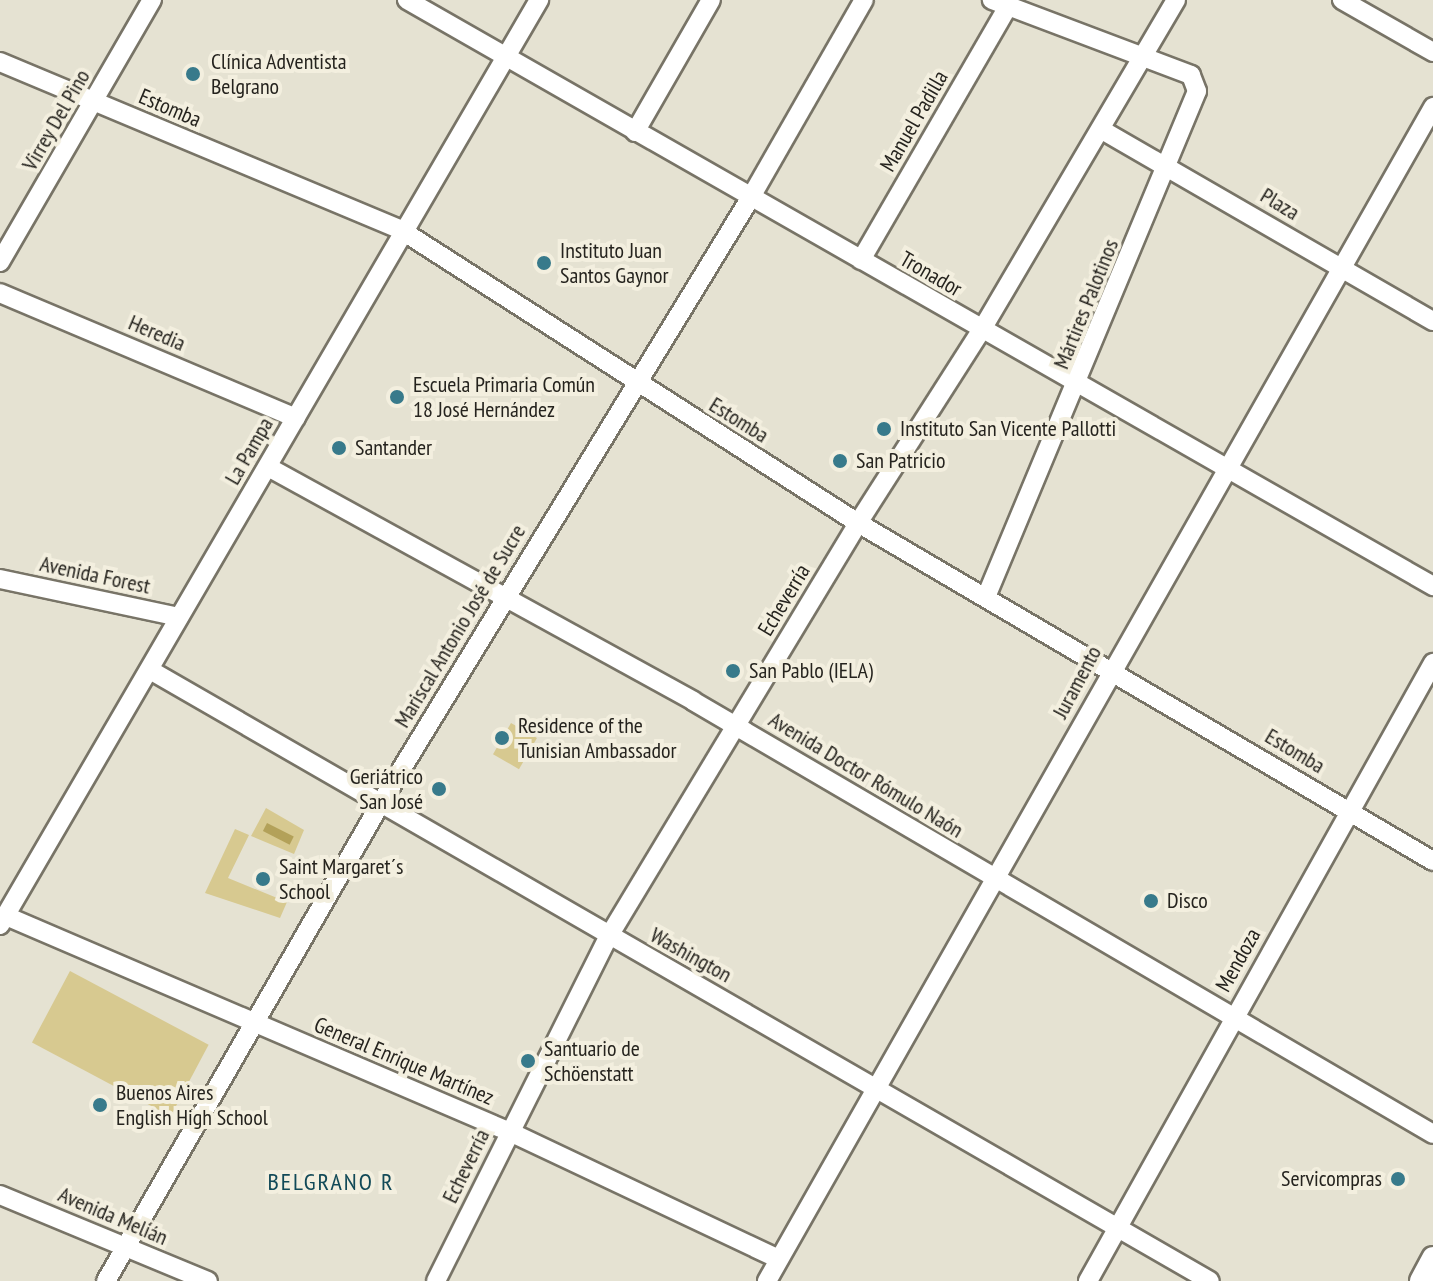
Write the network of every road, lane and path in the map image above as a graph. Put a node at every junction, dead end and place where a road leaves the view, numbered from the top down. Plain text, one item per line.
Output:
1 (152, 0) edge
2 (407, 0) edge
3 (539, 0) edge
4 (711, 0) edge
5 (864, 0) edge
6 (1176, 0) edge
7 (1342, 0) edge
8 (1000, 3) edge
9 (1433, 52) edge
10 (503, 57) junction
11 (1142, 58) junction
12 (0, 62) edge
13 (95, 102) junction
14 (1433, 107) edge
15 (1102, 130) junction
16 (635, 132) junction
17 (1168, 167) junction
18 (751, 197) junction
19 (401, 230) junction
20 (861, 260) junction
21 (0, 262) edge
22 (1339, 267) junction
23 (0, 293) edge
24 (1433, 321) edge
25 (981, 331) junction
26 (636, 383) junction
27 (1079, 384) junction
28 (296, 418) junction
29 (268, 467) junction
30 (1226, 468) junction
31 (858, 523) junction
32 (0, 579) edge
33 (1433, 586) edge
34 (506, 596) junction
35 (986, 597) junction
36 (179, 617) junction
37 (1433, 663) edge
38 (1111, 669) junction
39 (150, 670) junction
40 (736, 726) junction
41 (382, 801) junction
42 (1348, 811) junction
43 (1433, 861) edge
44 (998, 881) junction
45 (3, 920) edge
46 (609, 936) junction
47 (1232, 1020) junction
48 (256, 1025) junction
49 (880, 1089) junction
50 (510, 1132) junction
51 (1433, 1134) edge
52 (0, 1195) edge
53 (1118, 1228) junction
54 (124, 1247) junction
55 (1433, 1258) edge
56 (779, 1259) junction
57 (106, 1281) edge
58 (208, 1281) edge
59 (436, 1281) edge
60 (767, 1281) edge
61 (1088, 1281) edge
62 (1210, 1281) edge
63 (1421, 1281) edge

1 - 13 street, Virrey Del Pino
2 - 10 street, Tronador
3 - 10 street, La Pampa
4 - 16 street
5 - 18 street, Mariscal Antonio José de Sucre
6 - 11 street, Echeverría
7 - 9 street
8 - 11 street
8 - 20 street, Manuel Padilla
10 - 16 street, Tronador
10 - 19 street, La Pampa
11 - 15 street, Echeverría
11 - 17 street, Mártires Palotinos
12 - 13 street, Estomba
13 - 19 street, Estomba
13 - 21 street, Virrey Del Pino
14 - 22 street, Juramento
15 - 17 street, Plaza
15 - 25 street, Echeverría
16 - 18 street, Tronador
17 - 22 street, Plaza
17 - 27 street, Mártires Palotinos
18 - 20 street, Tronador
18 - 26 street, Mariscal Antonio José de Sucre
19 - 26 street, Estomba
19 - 28 street, La Pampa
20 - 25 street, Tronador
22 - 24 street, Plaza
22 - 30 street, Juramento
23 - 28 street, Heredia
25 - 27 street, Tronador
25 - 31 street, Echeverría
26 - 31 street, Estomba
26 - 34 street, Mariscal Antonio José de Sucre
27 - 30 street, Tronador
27 - 35 street, Mártires Palotinos
28 - 29 street, La Pampa
29 - 34 street, Avenida Doctor Rómulo Naón
29 - 36 street, La Pampa
30 - 33 street, Tronador
30 - 38 street, Juramento
31 - 35 street, Estomba
31 - 40 street, Echeverría
32 - 36 street, Avenida Forest
34 - 40 street, Avenida Doctor Rómulo Naón
34 - 41 street, Mariscal Antonio José de Sucre
35 - 38 street, Estomba
36 - 39 street, La Pampa
37 - 42 street, Mendoza
38 - 42 street, Estomba
38 - 44 street, Juramento
39 - 41 street, Washington
39 - 45 street, La Pampa
40 - 44 street, Avenida Doctor Rómulo Naón
40 - 46 street, Echeverría
41 - 46 street, Washington
41 - 48 street, Mariscal Antonio José de Sucre
42 - 43 street, Estomba
42 - 47 street, Mendoza
44 - 47 street, Avenida Doctor Rómulo Naón
44 - 49 street, Juramento
45 - 48 street, General Enrique Martínez
46 - 49 street, Washington
46 - 50 street, Echeverría
47 - 51 street, Avenida Doctor Rómulo Naón
47 - 53 street, Mendoza
48 - 50 street, General Enrique Martínez
48 - 54 street, Mariscal Antonio José de Sucre
49 - 53 street, Washington
49 - 56 street, Juramento
50 - 56 street, General Enrique Martínez
50 - 59 street, Echeverría
52 - 54 street, Avenida Melián
53 - 61 street, Mendoza
53 - 62 street, Washington
54 - 57 street, Mariscal Antonio José de Sucre
54 - 58 street, Avenida Melián
55 - 63 main road
56 - 60 street, Juramento

